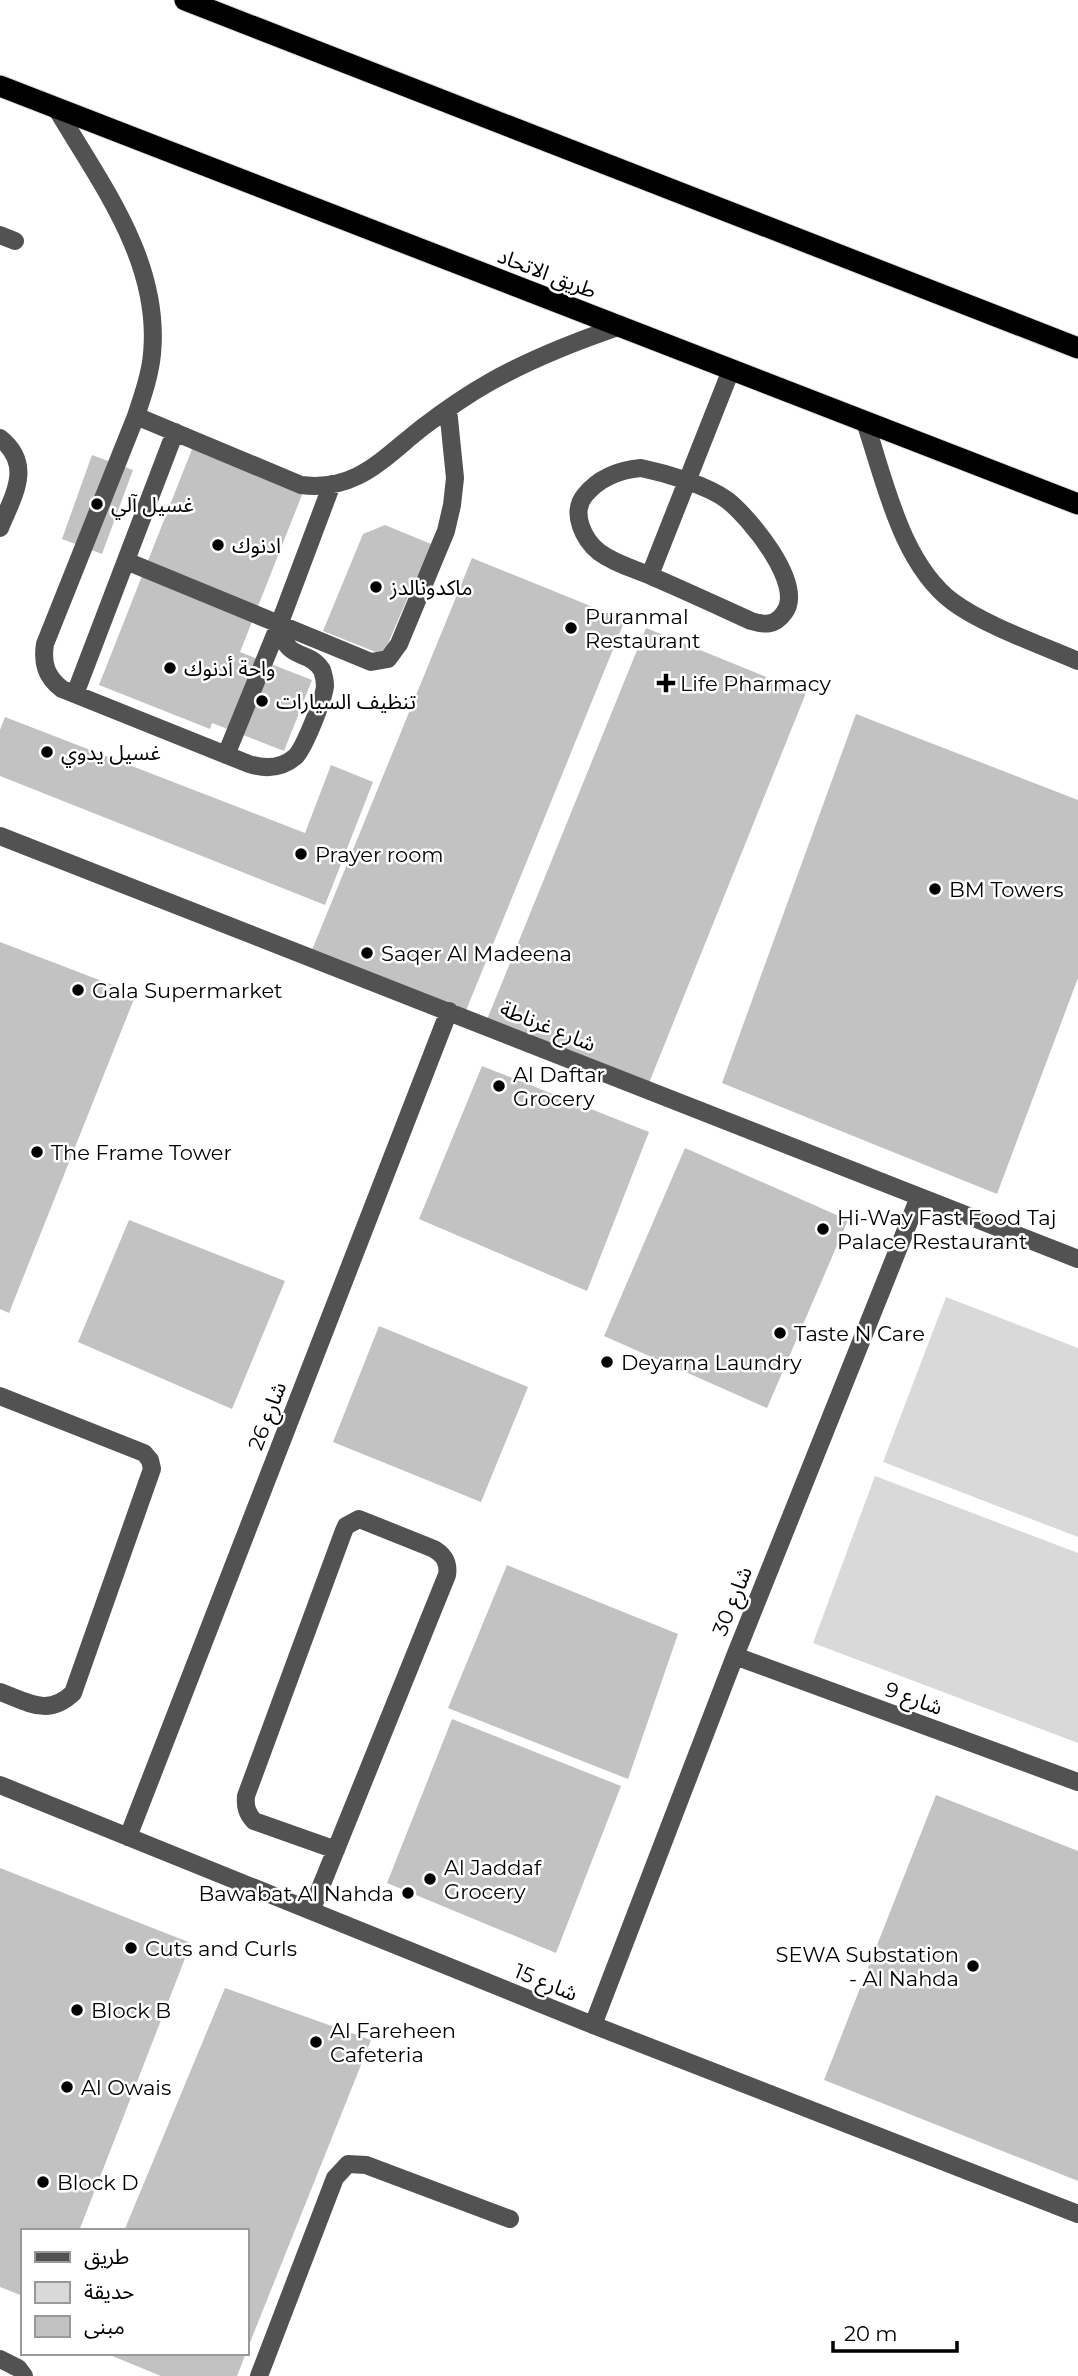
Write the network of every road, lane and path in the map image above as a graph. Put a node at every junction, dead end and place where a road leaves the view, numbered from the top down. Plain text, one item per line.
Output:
1 (185, 0) edge
2 (0, 86) edge
3 (56, 108) junction
4 (618, 327) junction
5 (1078, 348) edge
6 (731, 370) junction
7 (448, 409) junction
8 (136, 416) junction
9 (865, 422) junction
10 (175, 432) junction
11 (0, 438) edge
12 (686, 482) junction
13 (332, 484) junction
14 (1078, 504) edge
15 (0, 528) edge
16 (126, 561) junction
17 (650, 575) junction
18 (279, 625) junction
19 (1078, 661) edge
20 (75, 694) junction
21 (226, 755) junction
22 (0, 836) edge
23 (449, 1011) junction
24 (919, 1197) junction
25 (1078, 1259) edge
26 (0, 1396) edge
27 (734, 1656) junction
28 (0, 1692) edge
29 (1078, 1782) edge
30 (0, 1785) edge
31 (128, 1837) junction
32 (336, 1850) junction
33 (311, 1911) junction
34 (593, 2025) junction
35 (1078, 2214) edge
36 (510, 2219) dead end
37 (0, 2359) edge
38 (24, 2376) edge
39 (260, 2376) edge

1 - 5 highway
2 - 3 highway, طريق الاتحاد
3 - 4 highway, طريق الاتحاد
3 - 8 street
4 - 6 highway, طريق الاتحاد
4 - 7 street
6 - 9 highway, طريق الاتحاد
6 - 12 street
7 - 13 street
7 - 18 street
8 - 10 street
8 - 20 street
9 - 14 highway, طريق الاتحاد
9 - 19 street
10 - 13 street
10 - 16 street
11 - 15 street
12 - 17 street
12 - 17 street
12 - 17 street
13 - 18 street
16 - 18 street
16 - 20 street
18 - 21 street
18 - 21 street
20 - 21 street
22 - 23 street, شارع غرناطة
23 - 24 street, شارع غرناطة
23 - 31 street, شارع 26
24 - 25 street, شارع غرناطة
24 - 27 street, شارع 30
26 - 28 street
27 - 29 street, شارع 9
27 - 34 street, شارع 30
30 - 31 street, شارع 15
31 - 33 street, شارع 15
32 - 32 street
32 - 33 street
33 - 34 street, شارع 15
34 - 35 street, شارع 15
36 - 39 street
37 - 38 street

